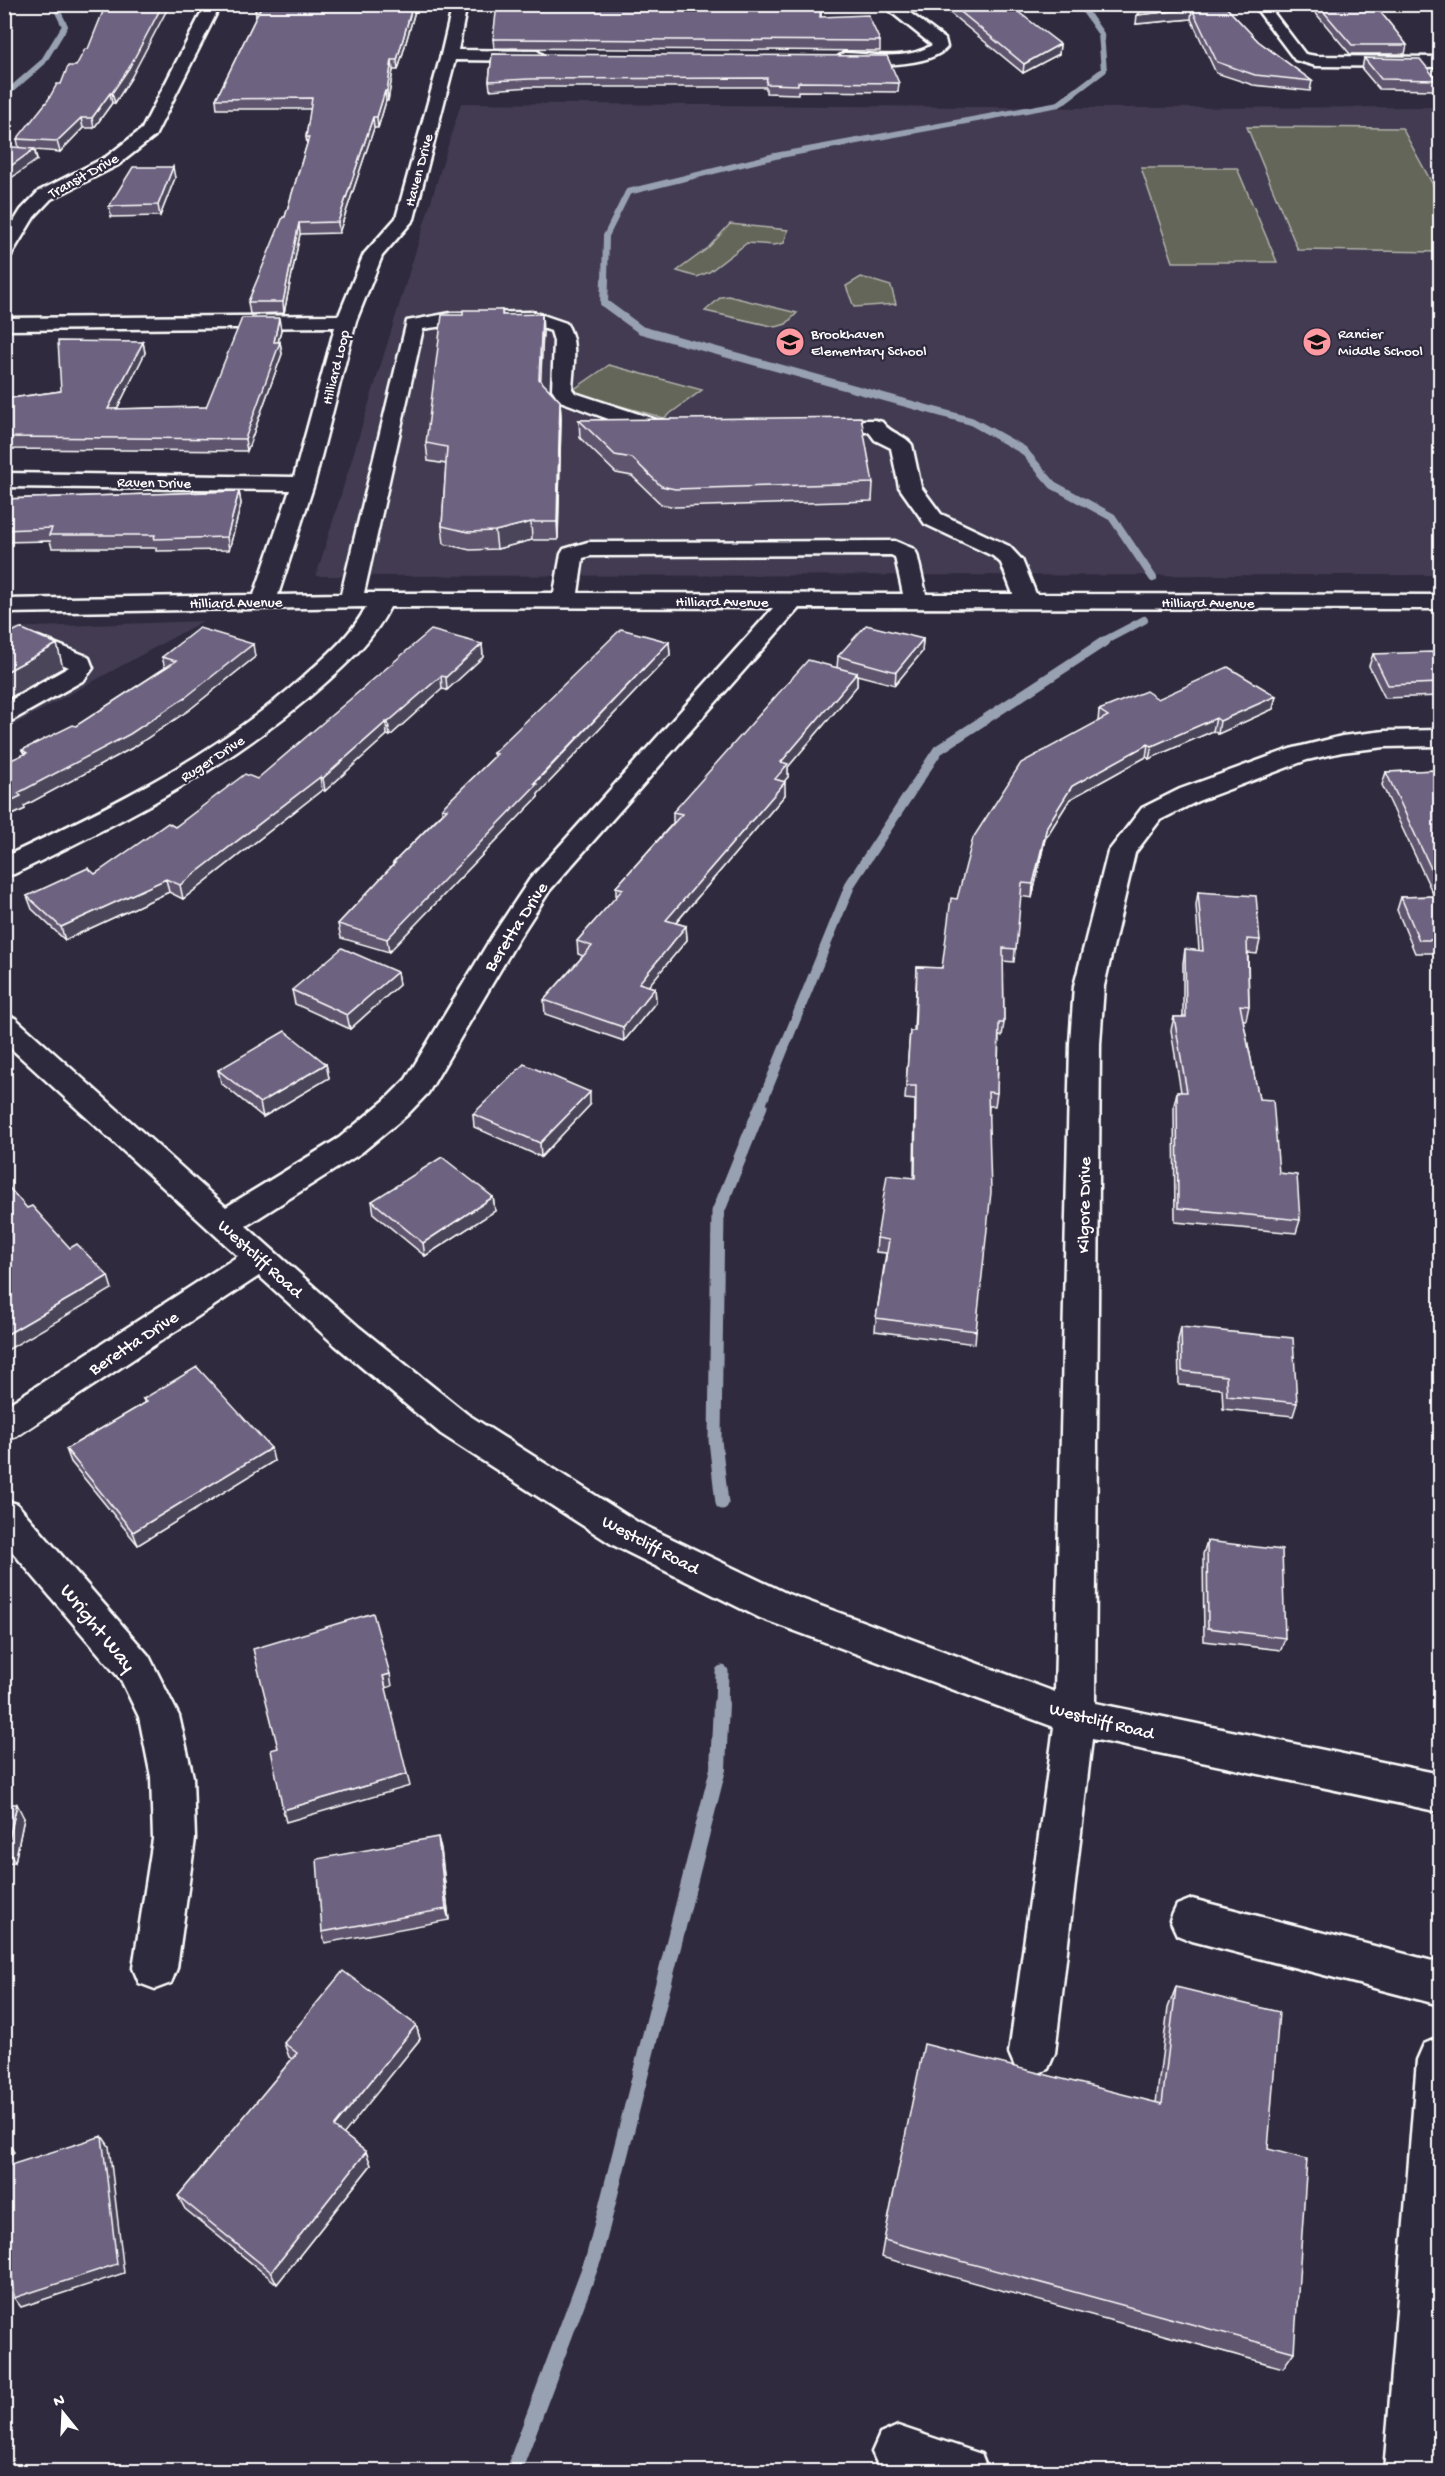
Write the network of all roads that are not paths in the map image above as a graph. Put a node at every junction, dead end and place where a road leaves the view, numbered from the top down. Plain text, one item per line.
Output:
1 (214, 4) edge
2 (460, 4) edge
3 (888, 4) edge
4 (1265, 11) dead end
5 (449, 55) junction
6 (554, 56) edge
7 (830, 58) edge
8 (1440, 62) edge
9 (4, 253) edge
10 (346, 321) junction
11 (4, 324) edge
12 (701, 426) edge
13 (794, 426) edge
14 (4, 480) edge
15 (303, 484) junction
16 (351, 600) junction
17 (382, 600) junction
18 (264, 601) junction
19 (565, 601) junction
20 (792, 601) junction
21 (916, 601) junction
22 (1027, 601) junction
23 (1440, 602) edge
24 (4, 606) edge
25 (4, 641) edge
26 (4, 715) edge
27 (1440, 738) edge
28 (4, 868) edge
29 (4, 1025) edge
30 (223, 1224) junction
31 (262, 1257) junction
32 (4, 1426) edge
33 (4, 1515) edge
34 (1075, 1717) junction
35 (1440, 1793) edge
36 (1192, 1920) dead end
37 (155, 1968) dead end
38 (1440, 1984) edge
39 (1032, 2054) dead end
40 (1440, 2060) edge
41 (898, 2452) dead end
42 (963, 2472) edge
43 (1410, 2472) edge

1 - 9 street, Transit Drive
2 - 5 street, Haven Drive
3 - 7 street
4 - 8 street
5 - 6 street
5 - 10 street, Haven Drive
10 - 11 street, Hilliard Loop
10 - 15 street, Hilliard Loop
12 - 16 street
13 - 22 street
14 - 15 street, Raven Drive
15 - 18 street, Hilliard Loop
16 - 17 street, Hilliard Avenue
16 - 18 street, Hilliard Avenue
17 - 19 street, Hilliard Avenue
17 - 28 street, Ruger Drive
18 - 24 street, Hilliard Avenue
19 - 20 street, Hilliard Avenue
19 - 21 street
20 - 21 street, Hilliard Avenue
20 - 30 street, Beretta Drive
21 - 22 street, Hilliard Avenue
22 - 23 street, Hilliard Avenue
25 - 26 street
27 - 34 street, Kilgore Drive
29 - 30 street, Westcliff Road
30 - 31 street, Westcliff Road
31 - 32 street, Beretta Drive
31 - 34 street, Westcliff Road
33 - 37 street, Wright Way
34 - 35 street, Westcliff Road
34 - 39 street, Kilgore Drive
36 - 38 street
40 - 43 street
41 - 42 street

